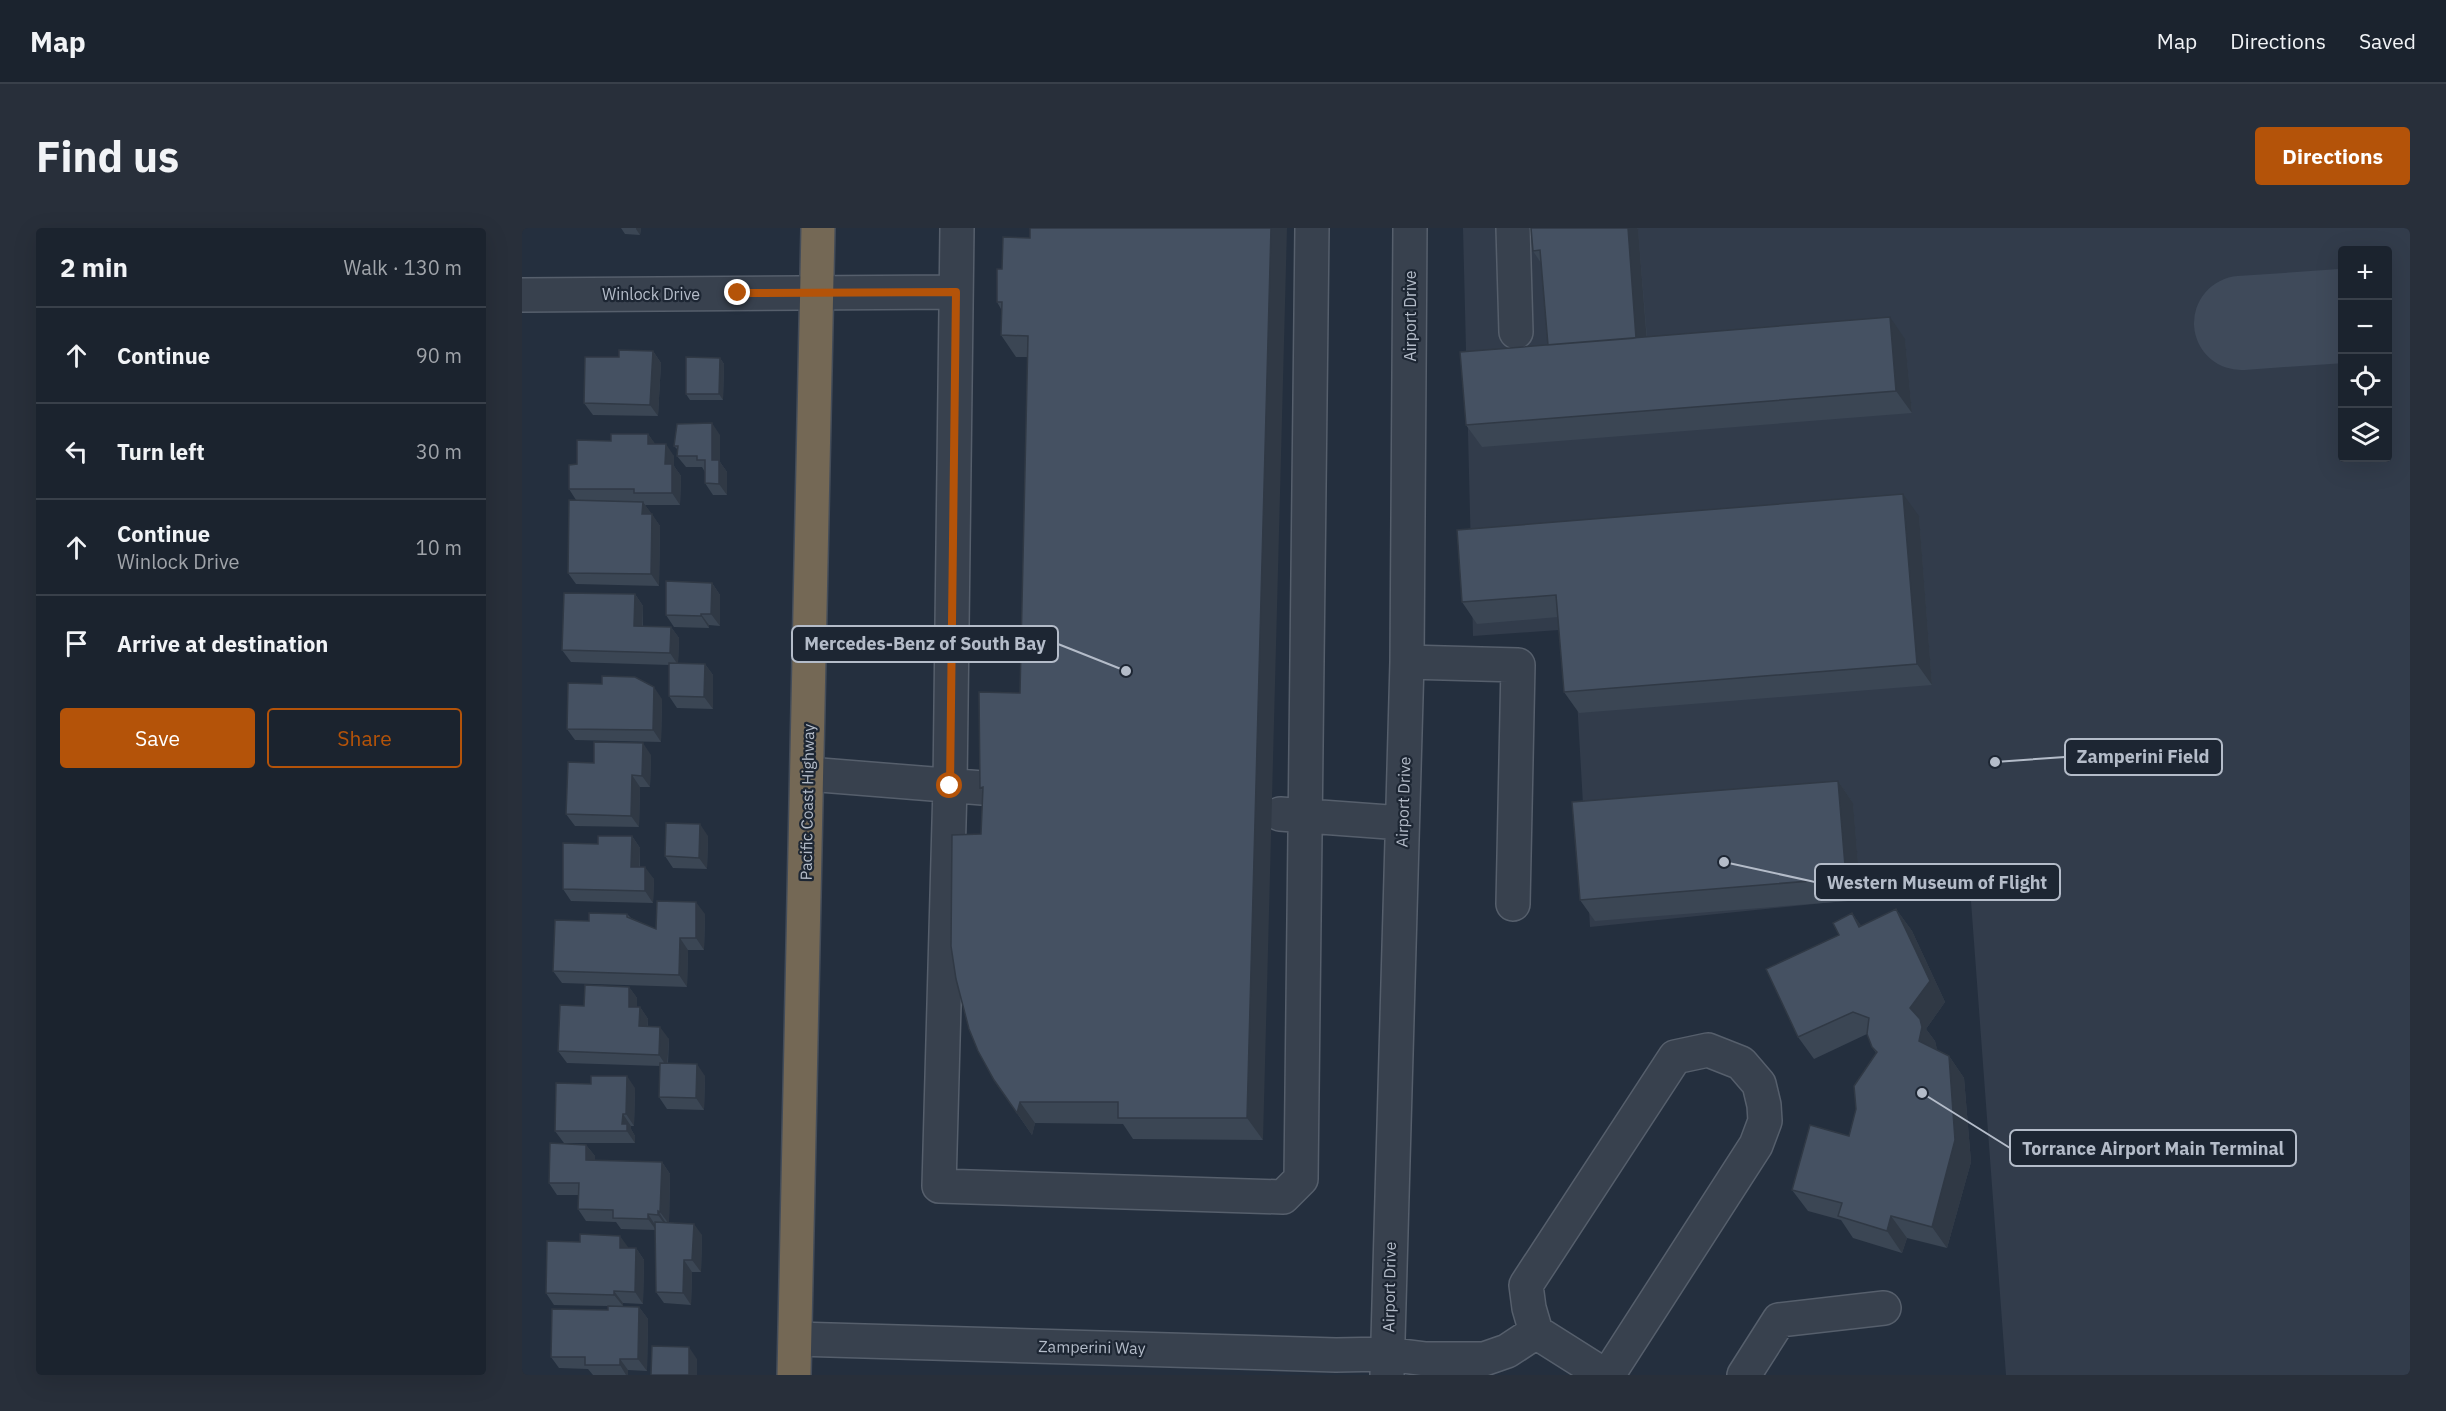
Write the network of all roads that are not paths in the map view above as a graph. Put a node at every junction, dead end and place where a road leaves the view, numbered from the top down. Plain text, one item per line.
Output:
1 (818, 228) edge
2 (957, 228) edge
3 (1312, 228) edge
4 (1410, 228) edge
5 (1513, 228) edge
6 (1276, 259) dead end
7 (1312, 260) junction
8 (956, 292) junction
9 (816, 293) junction
10 (522, 295) edge
11 (1516, 332) dead end
12 (1407, 662) junction
13 (808, 774) junction
14 (950, 786) junction
15 (995, 789) edge
16 (1293, 815) junction
17 (1402, 823) junction
18 (1513, 904) dead end
19 (1884, 1308) dead end
20 (1536, 1332) junction
21 (796, 1339) junction
22 (1387, 1364) edge
23 (794, 1375) edge
24 (1606, 1375) edge
25 (1744, 1375) edge

1 - 9 highway, Pacific Coast Highway
2 - 8 street
3 - 7 street
4 - 12 street, Airport Drive
5 - 11 street
6 - 7 street
7 - 16 street
8 - 9 street, Winlock Drive
8 - 14 street
9 - 10 street, Winlock Drive
9 - 13 highway, Pacific Coast Highway
12 - 17 street, Airport Drive
12 - 18 street
13 - 14 street
13 - 21 highway, Pacific Coast Highway
14 - 15 street
14 - 16 street
16 - 17 street
17 - 22 street, Airport Drive
19 - 25 street
20 - 22 street, Zamperini Way
20 - 24 street
20 - 24 street
21 - 22 street, Zamperini Way
21 - 23 highway, Pacific Coast Highway

